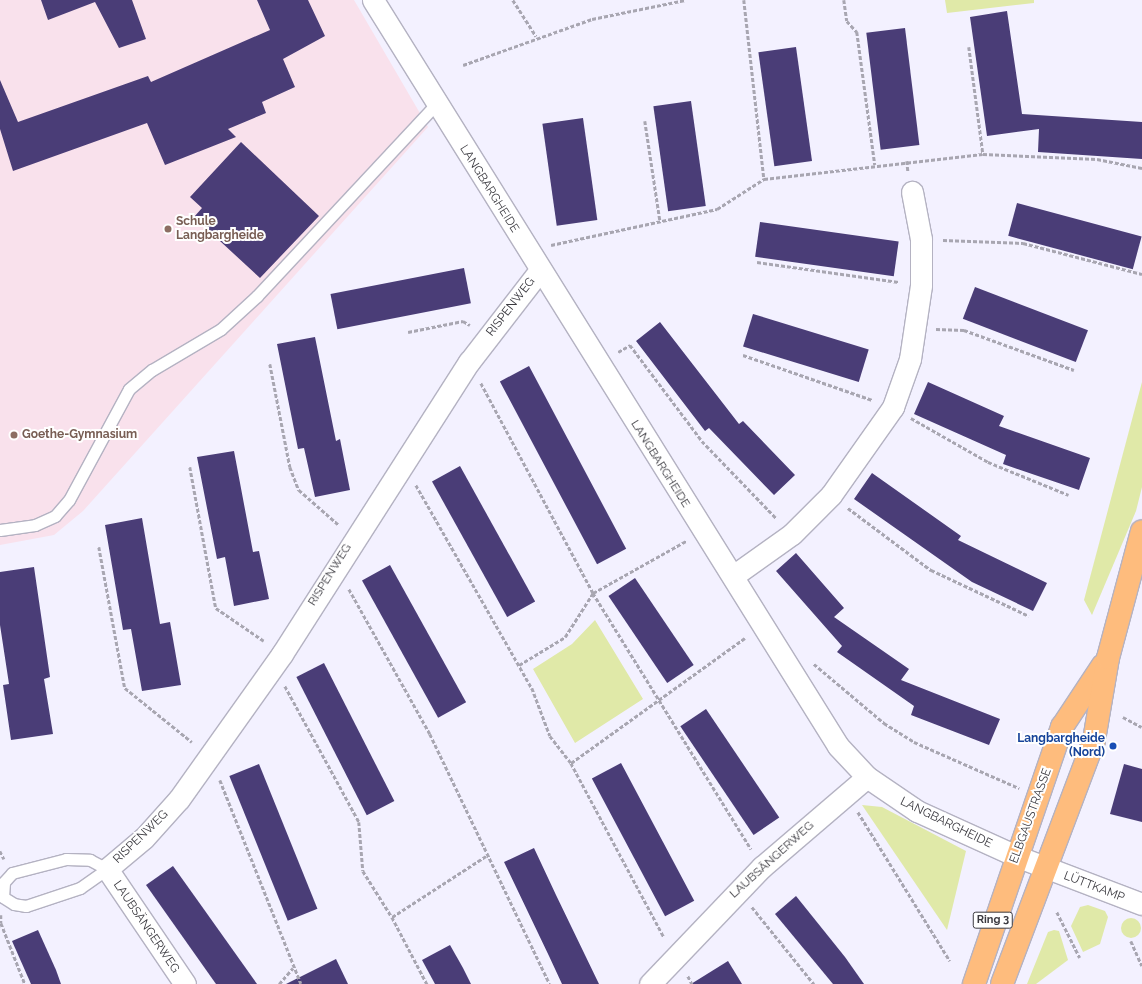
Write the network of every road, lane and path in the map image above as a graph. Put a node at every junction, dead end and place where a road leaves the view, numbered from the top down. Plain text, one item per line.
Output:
1 (373, 0) edge
2 (513, 0) edge
3 (685, 0) edge
4 (744, 0) edge
5 (844, 0) edge
6 (536, 36) junction
7 (969, 47) dead end
8 (463, 65) dead end
9 (437, 103) junction
10 (645, 121) dead end
11 (983, 154) junction
12 (875, 165) junction
13 (1142, 168) edge
14 (764, 179) junction
15 (912, 192) dead end
16 (660, 220) junction
17 (921, 239) junction
18 (527, 250) junction
19 (757, 262) dead end
20 (540, 270) junction
21 (1142, 274) edge
22 (921, 285) junction
23 (916, 328) junction
24 (408, 332) dead end
25 (490, 335) junction
26 (743, 355) dead end
27 (469, 362) junction
28 (270, 364) dead end
29 (599, 364) junction
30 (1074, 370) dead end
31 (893, 407) junction
32 (405, 466) junction
33 (190, 467) dead end
34 (831, 495) junction
35 (1069, 495) dead end
36 (0, 530) edge
37 (1142, 531) edge
38 (702, 532) junction
39 (792, 534) junction
40 (354, 536) junction
41 (99, 547) dead end
42 (336, 565) junction
43 (733, 576) junction
44 (593, 593) junction
45 (1029, 616) dead end
46 (763, 625) junction
47 (1108, 658) junction
48 (278, 659) junction
49 (812, 662) dead end
50 (519, 665) junction
51 (658, 701) junction
52 (1123, 717) dead end
53 (1142, 727) edge
54 (210, 755) junction
55 (571, 763) junction
56 (868, 777) junction
57 (1022, 789) dead end
58 (857, 810) dead end
59 (486, 856) junction
60 (1016, 856) junction
61 (762, 866) junction
62 (1047, 868) junction
63 (107, 869) junction
64 (737, 890) junction
65 (2, 897) edge
66 (1142, 904) edge
67 (1057, 912) dead end
68 (392, 917) junction
69 (1131, 940) dead end
70 (677, 958) junction
71 (1080, 958) dead end
72 (950, 960) dead end
73 (1142, 966) edge
74 (293, 968) junction
75 (25, 984) edge
76 (185, 984) edge
77 (279, 984) edge
78 (301, 984) edge
79 (427, 984) edge
80 (550, 984) edge
81 (650, 984) edge
82 (814, 984) edge
83 (974, 984) edge
84 (1002, 984) edge

1 - 9 street, LANGBARGHEIDE
2 - 6 path
3 - 6 path
4 - 14 path
5 - 12 path
6 - 8 path
7 - 11 path
9 - 18 street, LANGBARGHEIDE
9 - 36 lane
10 - 16 path
11 - 12 path
11 - 13 path
12 - 14 path
14 - 16 path
15 - 17 street
16 - 18 path
17 - 21 path
17 - 22 street
18 - 20 street, LANGBARGHEIDE
19 - 22 path
20 - 25 street, RISPENWEG
20 - 29 street, LANGBARGHEIDE
22 - 23 street
23 - 30 path
23 - 31 street
24 - 25 path
25 - 27 street, RISPENWEG
26 - 31 path
27 - 32 street, RISPENWEG
27 - 44 path
28 - 40 path
29 - 38 street, LANGBARGHEIDE
29 - 39 path
31 - 34 street
31 - 35 path
32 - 40 street, RISPENWEG
32 - 50 path
33 - 48 path
34 - 39 street
34 - 45 path
37 - 47 main road, ELBGAUSTRASSE / Ring 3
38 - 43 street, LANGBARGHEIDE
38 - 44 path
39 - 43 street
40 - 42 street, RISPENWEG
41 - 54 path
42 - 48 street, RISPENWEG
42 - 59 path
43 - 46 street, LANGBARGHEIDE
44 - 50 path
44 - 51 path
46 - 51 path
46 - 56 street, LANGBARGHEIDE
47 - 60 main road, ELBGAUSTRASSE / Ring 3
47 - 62 main road, ELBGAUSTRASSE / Ring 3
48 - 54 street, RISPENWEG
48 - 68 path
49 - 57 path
50 - 55 path
51 - 55 path
51 - 61 path
52 - 53 path
54 - 63 street, RISPENWEG
54 - 74 path
55 - 70 path
56 - 60 street, LANGBARGHEIDE
56 - 61 street, LAUBSÄNGERWEG
58 - 72 path
59 - 68 path
59 - 80 path
60 - 62 street, LANGBARGHEIDE
60 - 83 main road, ELBGAUSTRASSE / Ring 3
61 - 64 street, LAUBSÄNGERWEG
62 - 66 street, LÜTTKAMP
62 - 84 main road, ELBGAUSTRASSE / Ring 3
63 - 65 lane, RISPENWEG
63 - 65 lane, RISPENWEG
63 - 76 street, LAUBSÄNGERWEG
64 - 70 street, LAUBSÄNGERWEG
64 - 82 path
65 - 75 path
67 - 71 path
68 - 79 path
69 - 73 path
70 - 81 street, LAUBSÄNGERWEG
74 - 77 path
74 - 78 path

